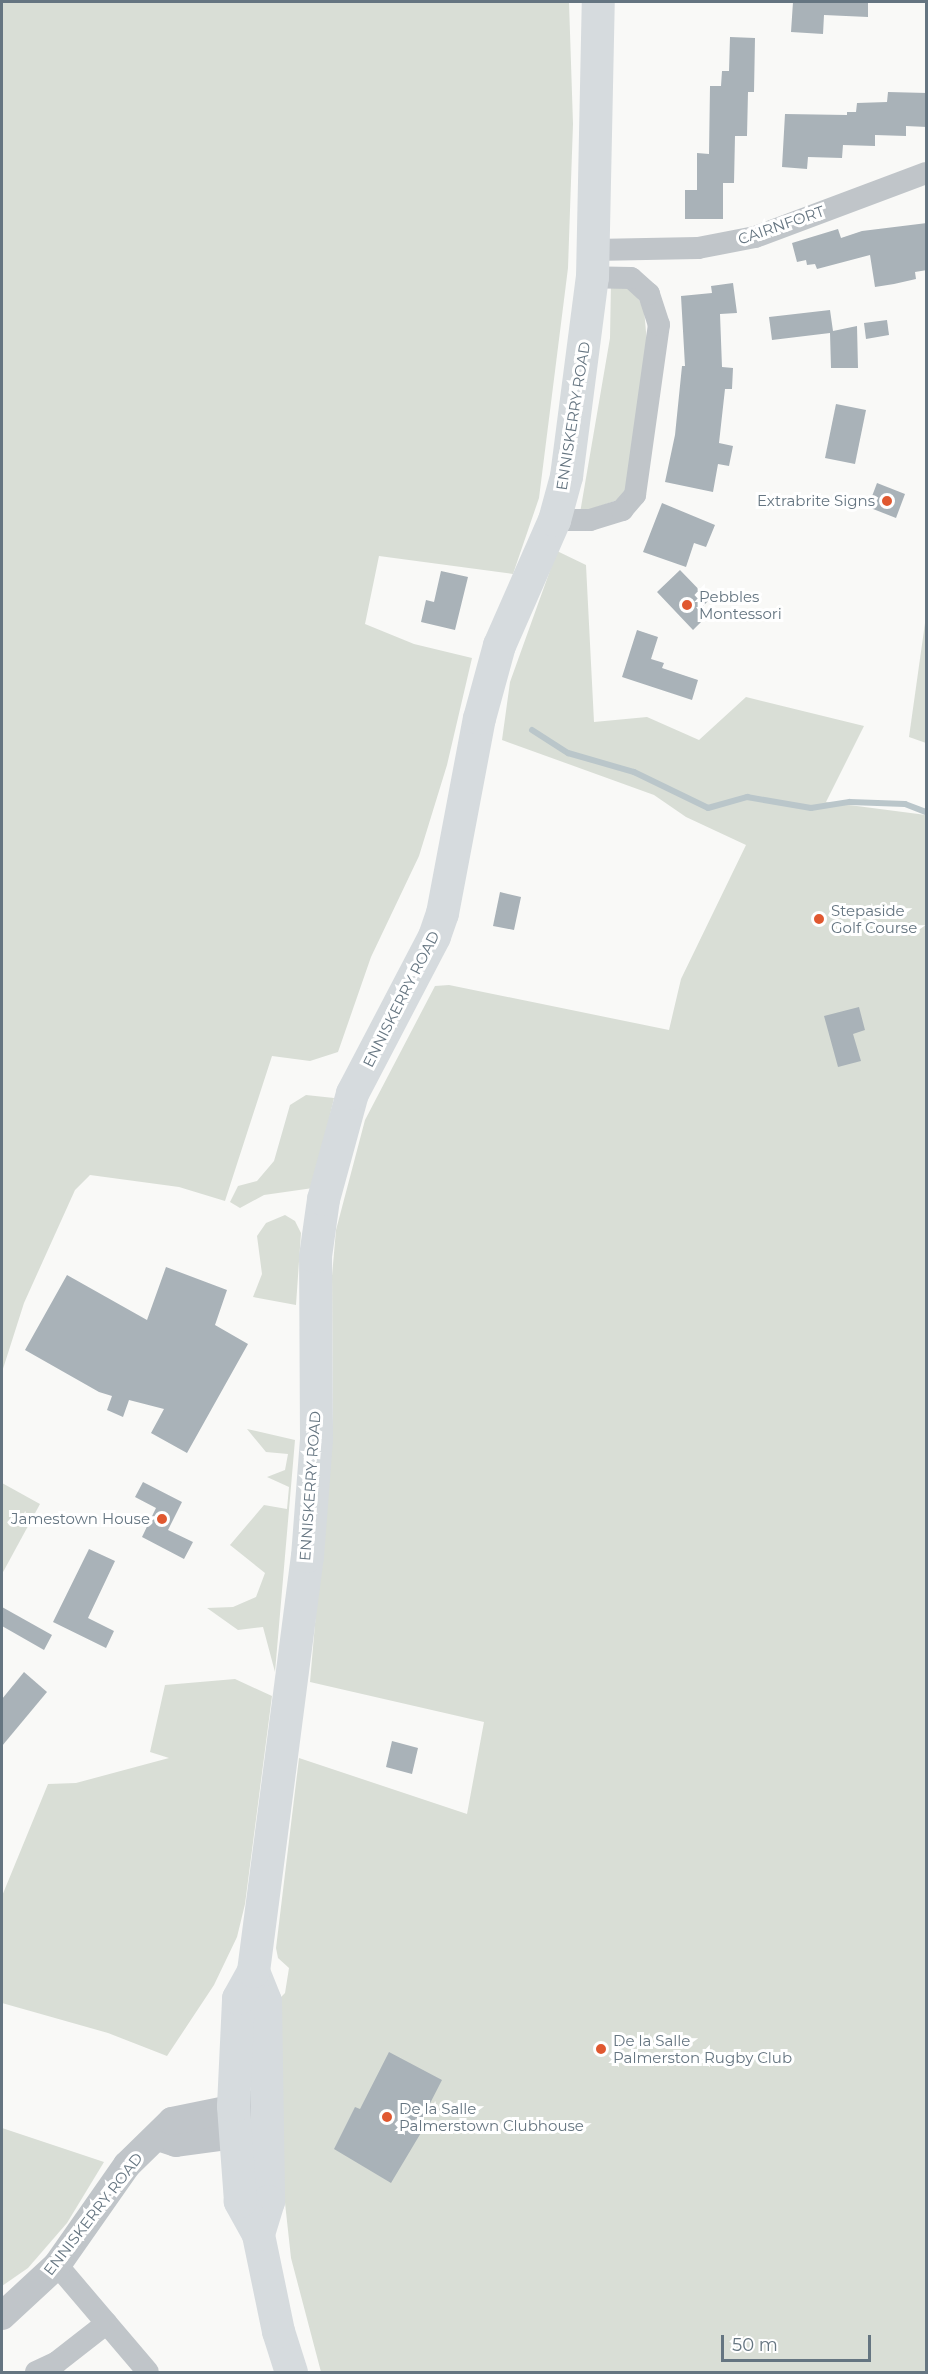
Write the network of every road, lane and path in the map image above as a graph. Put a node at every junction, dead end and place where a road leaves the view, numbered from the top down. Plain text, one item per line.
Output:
1 (597, 2) edge
2 (927, 173) edge
3 (593, 263) junction
4 (554, 520) junction
5 (250, 2118) junction
6 (57, 2265) junction
7 (2, 2316) edge
8 (107, 2323) junction
9 (36, 2373) edge
10 (148, 2373) edge
11 (291, 2373) edge

1 - 3 main road, ENNISKERRY ROAD
2 - 3 street, CAIRNFORT
3 - 4 main road, ENNISKERRY ROAD
3 - 4 street
4 - 5 main road, ENNISKERRY ROAD
5 - 6 street, ENNISKERRY ROAD
5 - 11 main road
6 - 7 street, ENNISKERRY ROAD
6 - 8 street
8 - 9 street
8 - 10 street

